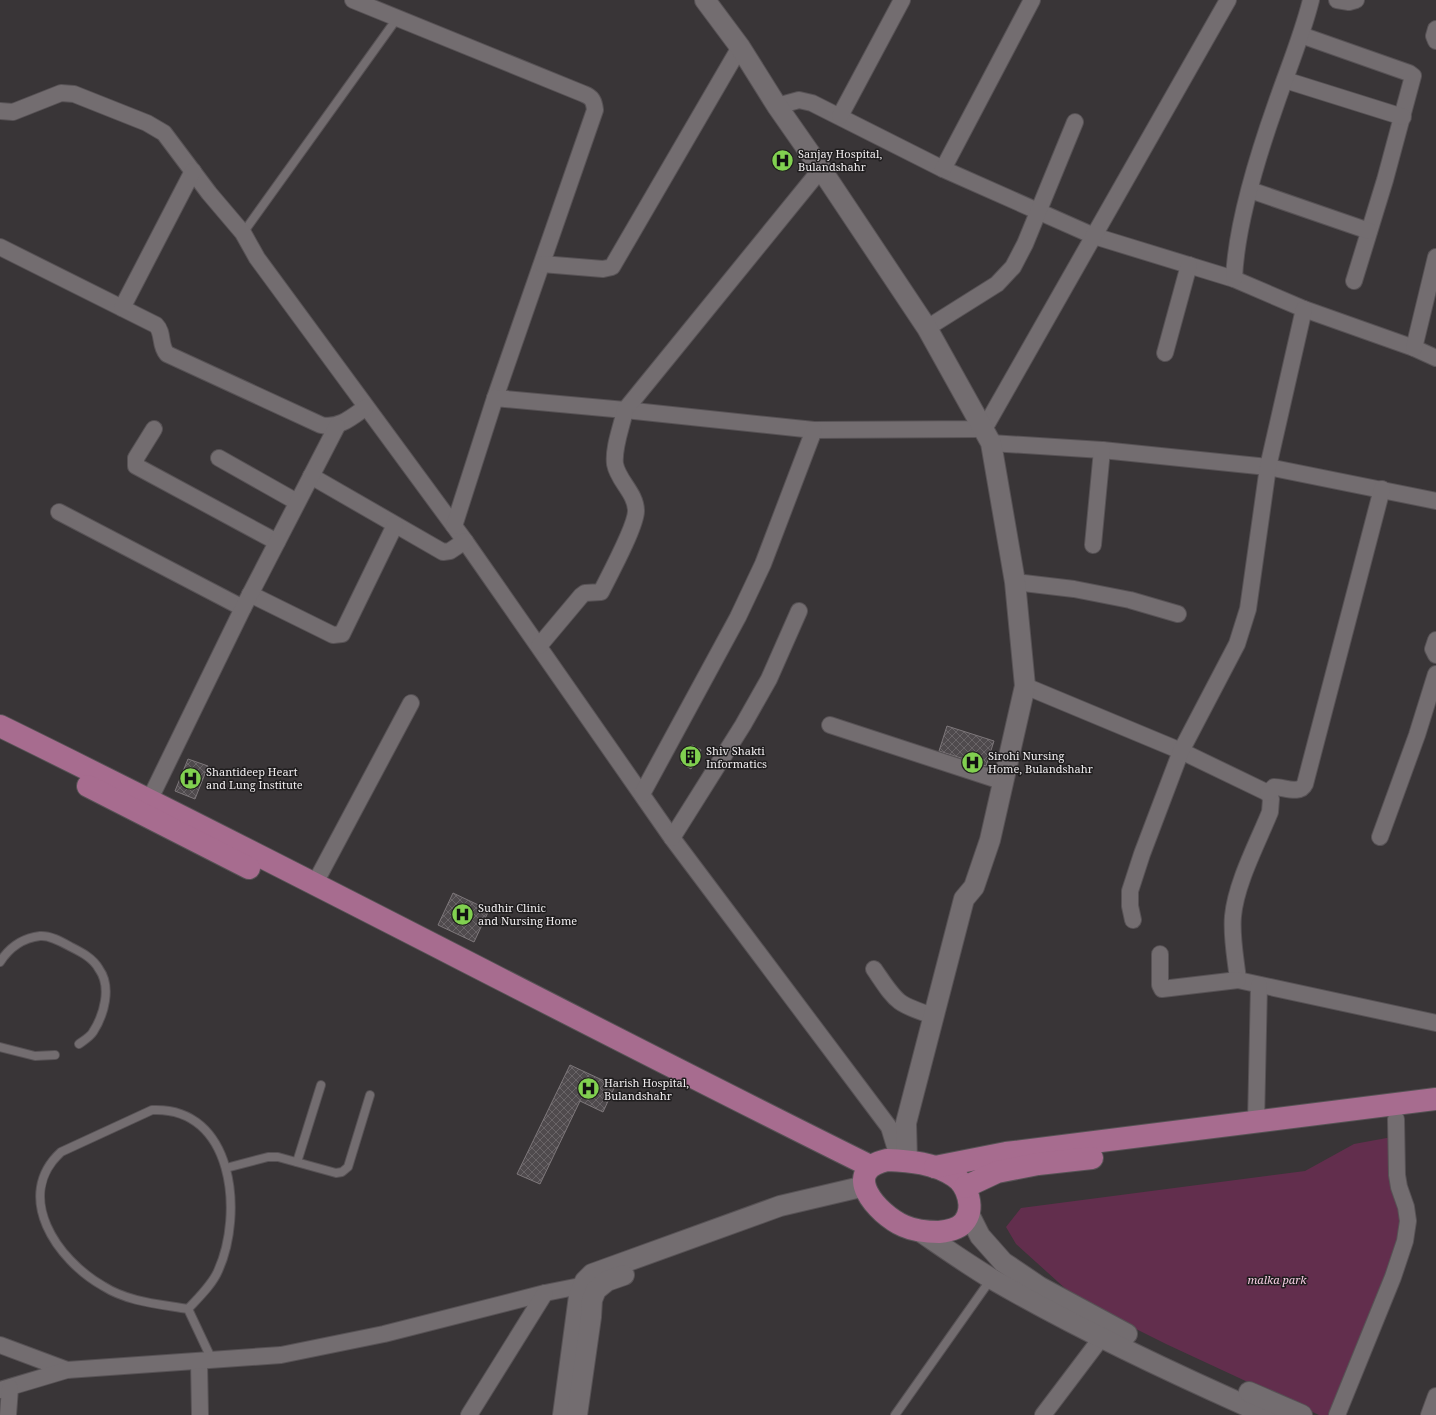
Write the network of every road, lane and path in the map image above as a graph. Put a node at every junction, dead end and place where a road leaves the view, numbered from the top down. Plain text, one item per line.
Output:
1 (353, 0) edge
2 (705, 0) edge
3 (902, 0) edge
4 (1032, 0) edge
5 (1228, 0) edge
6 (1311, 0) edge
7 (1337, 0) edge
8 (1356, 0) edge
9 (398, 17) junction
10 (1436, 29) edge
11 (1301, 35) junction
12 (1436, 41) edge
13 (740, 47) junction
14 (1285, 80) junction
15 (777, 106) junction
16 (0, 111) edge
17 (840, 116) junction
18 (1402, 118) junction
19 (1075, 122) dead end
20 (822, 169) junction
21 (943, 169) junction
22 (193, 171) junction
23 (1250, 190) junction
24 (1039, 212) junction
25 (1369, 231) junction
26 (242, 233) junction
27 (1094, 236) junction
28 (0, 247) edge
29 (1436, 257) edge
30 (542, 264) junction
31 (1189, 265) junction
32 (1234, 279) junction
33 (1354, 281) dead end
34 (122, 308) junction
35 (1304, 309) junction
36 (927, 328) junction
37 (1414, 348) junction
38 (1165, 353) dead end
39 (1436, 358) edge
40 (495, 398) junction
41 (366, 407) junction
42 (625, 410) junction
43 (337, 426) junction
44 (154, 428) dead end
45 (814, 430) junction
46 (987, 436) junction
47 (1102, 450) junction
48 (219, 458) dead end
49 (1268, 467) junction
50 (311, 476) junction
51 (1382, 490) junction
52 (1436, 501) edge
53 (297, 502) junction
54 (59, 512) dead end
55 (395, 525) junction
56 (454, 526) junction
57 (465, 541) junction
58 (277, 542) junction
59 (1092, 545) dead end
60 (1015, 582) junction
61 (250, 594) junction
62 (243, 608) junction
63 (799, 611) dead end
64 (1178, 614) dead end
65 (1436, 640) edge
66 (539, 646) junction
67 (1436, 655) edge
68 (1436, 674) edge
69 (1025, 686) junction
70 (411, 703) dead end
71 (830, 725) dead end
72 (0, 726) edge
73 (0, 741) edge
74 (1181, 751) junction
75 (1004, 782) junction
76 (1268, 793) junction
77 (642, 794) junction
78 (146, 806) junction
79 (1380, 836) dead end
80 (672, 838) junction
81 (314, 885) junction
82 (974, 887) junction
83 (1133, 920) dead end
84 (1160, 954) dead end
85 (0, 962) edge
86 (874, 969) dead end
87 (1238, 980) junction
88 (1259, 985) junction
89 (934, 1016) junction
90 (1436, 1023) edge
91 (79, 1044) dead end
92 (0, 1047) edge
93 (55, 1055) dead end
94 (321, 1084) dead end
95 (370, 1095) dead end
96 (1436, 1099) edge
97 (1436, 1113) edge
98 (1396, 1119) junction
99 (1256, 1123) junction
100 (297, 1162) junction
101 (915, 1163) junction
102 (226, 1168) junction
103 (867, 1182) junction
104 (965, 1187) junction
105 (969, 1214) junction
106 (918, 1230) junction
107 (997, 1270) junction
108 (589, 1289) junction
109 (545, 1293) junction
110 (188, 1309) junction
111 (1102, 1337) junction
112 (0, 1345) edge
113 (205, 1361) junction
114 (68, 1370) junction
115 (5, 1389) edge
116 (1436, 1396) edge
117 (8, 1415) edge
118 (200, 1415) edge
119 (469, 1415) edge
120 (563, 1415) edge
121 (577, 1415) edge
122 (895, 1415) edge
123 (1042, 1415) edge
124 (1267, 1415) edge
125 (1302, 1415) edge
126 (1337, 1415) edge
127 (1429, 1415) edge

1 - 9 street
2 - 13 street
3 - 17 street
4 - 21 street
5 - 27 street
6 - 11 street
7 - 8 street
9 - 26 lane
9 - 30 street
10 - 12 street
11 - 14 street
11 - 18 street
13 - 15 street
13 - 30 street
14 - 18 street
14 - 23 street
15 - 17 street
15 - 20 street
16 - 22 street
17 - 21 street
18 - 25 street
19 - 24 street
20 - 36 street
20 - 42 street
21 - 24 street
22 - 26 street
22 - 34 street
23 - 25 street
23 - 32 street
24 - 27 street
24 - 36 street
25 - 33 street
26 - 41 street
27 - 31 street
27 - 46 street
28 - 34 street
29 - 37 street
30 - 40 street
31 - 32 street
31 - 38 street
32 - 35 street
34 - 43 street
35 - 37 street
35 - 49 street
36 - 46 street
37 - 39 street
40 - 42 street
40 - 56 street
41 - 43 street
41 - 56 street
42 - 45 street
42 - 66 street
43 - 50 street
44 - 58 street
45 - 46 street
45 - 77 street
46 - 47 street
46 - 60 street
47 - 49 street
47 - 59 street
48 - 53 street
49 - 51 street
49 - 74 street
50 - 53 street
50 - 55 street
51 - 52 street
51 - 76 street
53 - 58 street
54 - 62 street
55 - 57 street
55 - 61 street
56 - 57 street
57 - 66 street
58 - 61 street
60 - 64 street
60 - 69 street
61 - 62 street
62 - 78 street
63 - 80 street
65 - 67 street
66 - 77 street
68 - 79 street
69 - 74 street
69 - 75 street
70 - 81 street
71 - 75 street
72 - 78 main road
73 - 78 main road
74 - 76 street
74 - 83 street
75 - 82 street
76 - 87 street
77 - 80 street
78 - 81 main road
78 - 103 main road
80 - 101 street
81 - 103 main road
82 - 89 street
82 - 101 street
84 - 87 street
85 - 91 lane
86 - 89 street
87 - 88 street
88 - 90 street
88 - 99 street
89 - 101 street
92 - 93 lane
94 - 100 lane
95 - 100 lane
96 - 99 main road
97 - 98 main road
98 - 104 main road
98 - 126 street
99 - 101 main road
100 - 102 lane
101 - 103 main road
101 - 104 main road
102 - 110 lane
102 - 110 lane
103 - 106 main road
103 - 108 street
104 - 105 main road
105 - 106 main road
105 - 107 street
106 - 107 street
107 - 111 street
107 - 122 lane
107 - 125 street
108 - 109 street
108 - 120 street
108 - 121 street
109 - 113 street
109 - 119 street
110 - 113 lane
111 - 123 street
111 - 124 street
112 - 114 street
113 - 114 street
113 - 118 street
114 - 115 street
115 - 117 street
116 - 127 street

